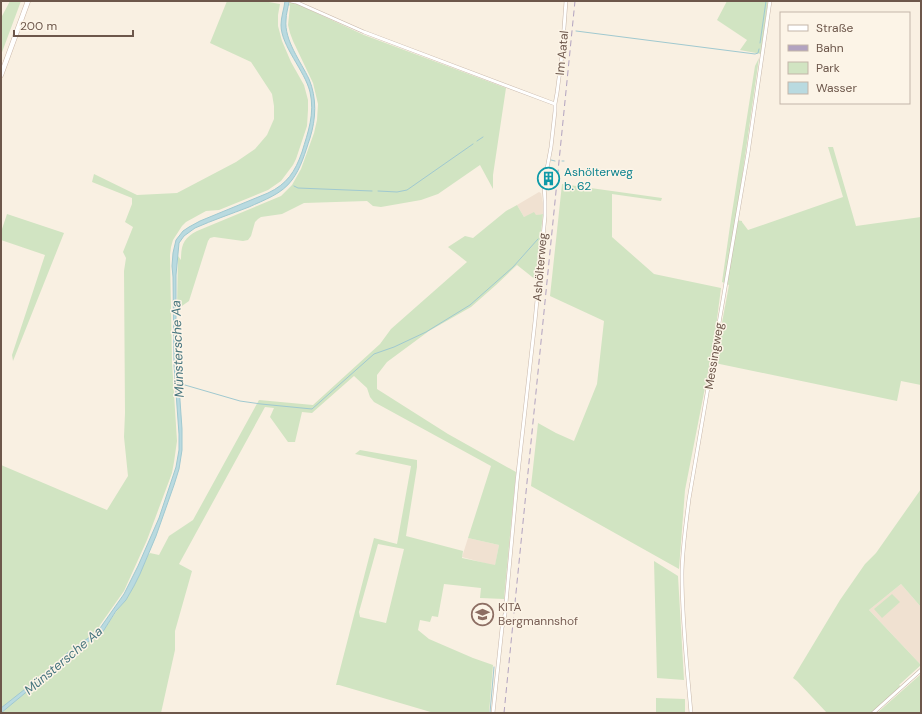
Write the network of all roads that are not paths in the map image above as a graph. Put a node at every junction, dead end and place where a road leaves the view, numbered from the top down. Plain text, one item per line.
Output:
1 (28, 1) edge
2 (292, 1) edge
3 (566, 1) edge
4 (770, 1) edge
5 (1, 75) edge
6 (555, 104) junction
7 (921, 670) edge
8 (493, 713) edge
9 (691, 713) edge
10 (873, 713) edge

1 - 5 main road
2 - 6 street
3 - 6 street, Im Aatal
4 - 9 street, Messingweg
6 - 8 street, Ashölterweg
7 - 10 street

